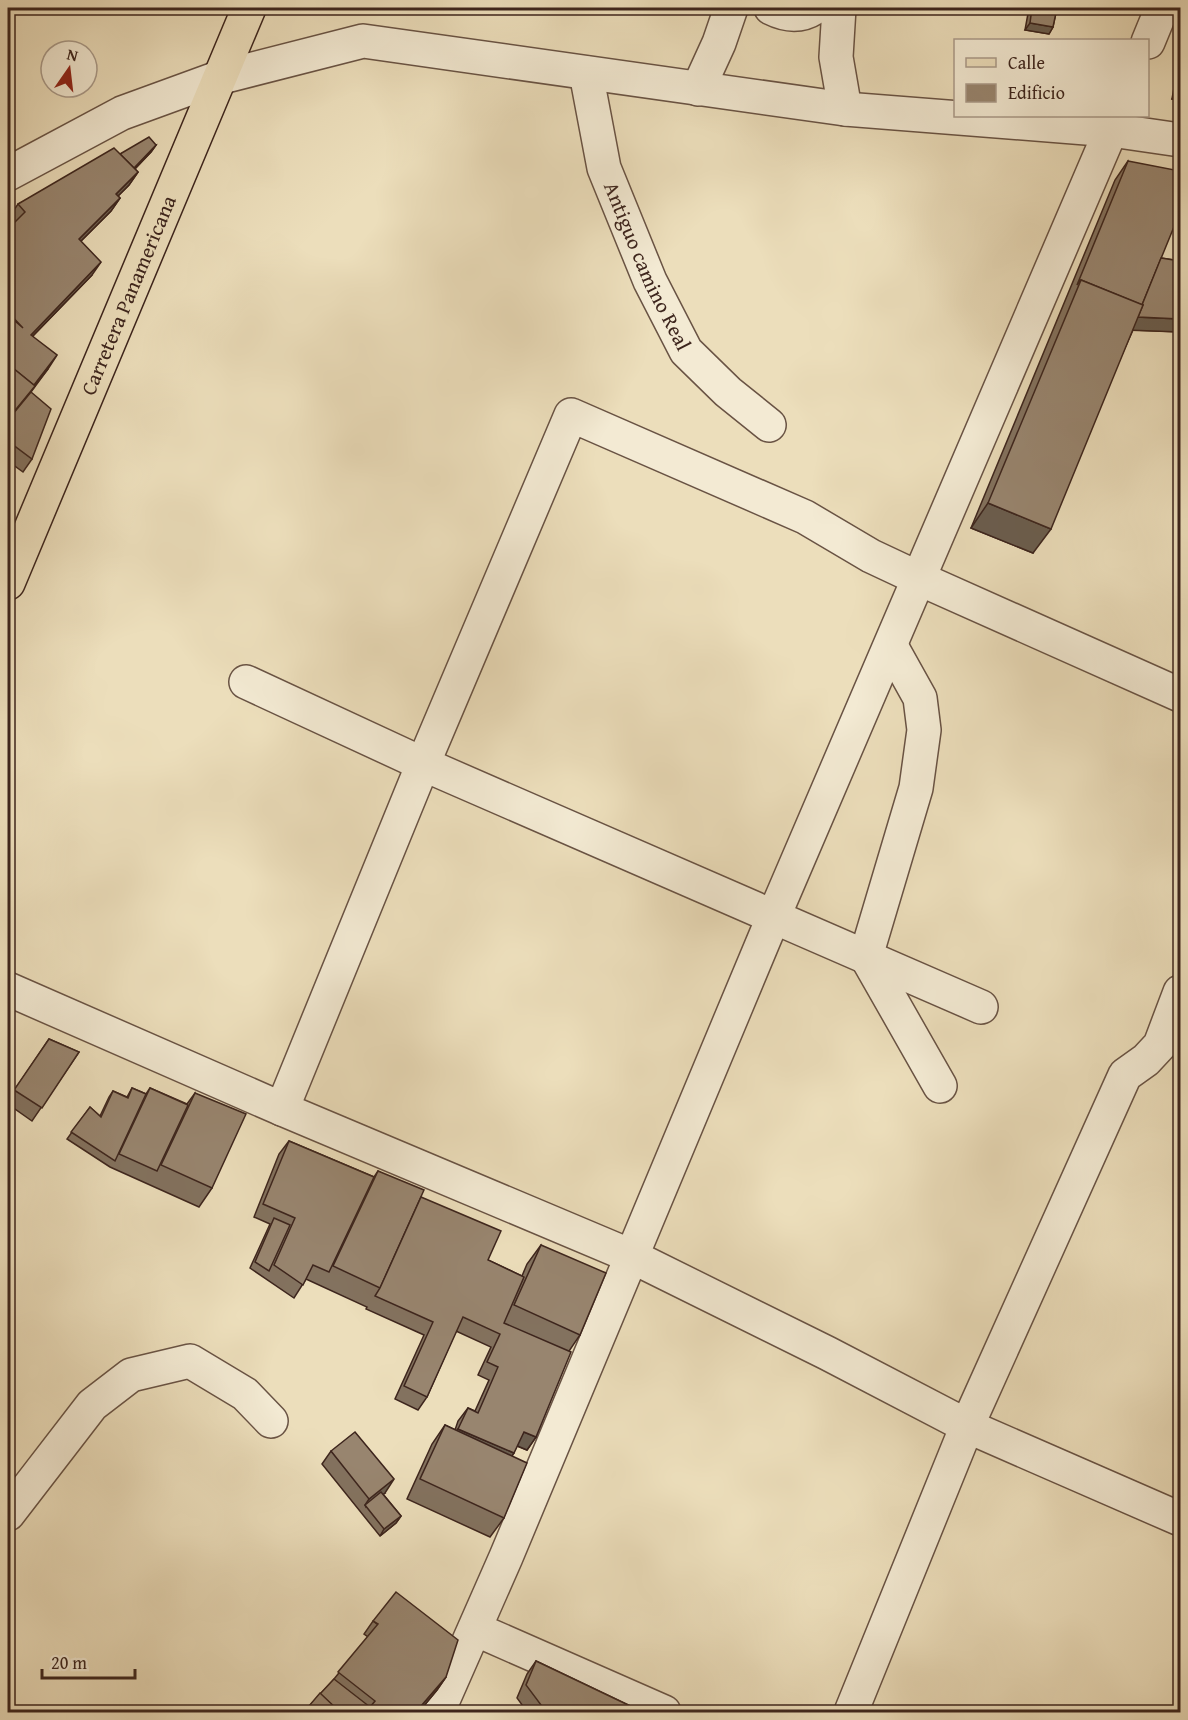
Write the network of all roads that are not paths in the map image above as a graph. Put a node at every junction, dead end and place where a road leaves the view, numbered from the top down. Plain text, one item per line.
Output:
1 (249, 8) edge
2 (731, 8) edge
3 (771, 8) edge
4 (814, 8) edge
5 (839, 8) edge
6 (1162, 8) edge
7 (1149, 40) edge
8 (586, 73) junction
9 (218, 78) junction
10 (698, 89) junction
11 (844, 109) junction
12 (954, 115) edge
13 (998, 117) edge
14 (1114, 123) edge
15 (1180, 140) edge
16 (8, 174) edge
17 (770, 425) dead end
18 (920, 579) junction
19 (8, 583) edge
20 (891, 646) junction
21 (246, 682) dead end
22 (1180, 695) edge
23 (423, 764) junction
24 (773, 918) junction
25 (866, 956) junction
26 (8, 989) edge
27 (1180, 992) edge
28 (981, 1007) dead end
29 (939, 1086) dead end
30 (282, 1109) junction
31 (631, 1256) junction
32 (271, 1421) dead end
33 (967, 1426) junction
34 (8, 1514) edge
35 (1180, 1519) edge
36 (475, 1629) junction
37 (436, 1713) edge
38 (664, 1713) edge
39 (851, 1713) edge

1 - 9 main road, Carretera Panamericana
2 - 10 street
3 - 4 street
5 - 11 street
6 - 7 street
8 - 9 street
8 - 10 street
8 - 17 street, Antiguo camino Real
9 - 16 street
9 - 19 main road, Carretera Panamericana
10 - 11 street
11 - 12 street
13 - 14 street
14 - 15 street
14 - 18 street
18 - 20 street
18 - 22 street
18 - 23 street
20 - 24 street
20 - 25 street
21 - 23 street
23 - 24 street
23 - 30 street
24 - 25 street
24 - 31 street
25 - 28 street
25 - 29 street
26 - 30 street
27 - 33 street
30 - 31 street
31 - 33 street
31 - 36 street
32 - 34 street
33 - 35 street
33 - 39 street
36 - 37 street
36 - 38 street

